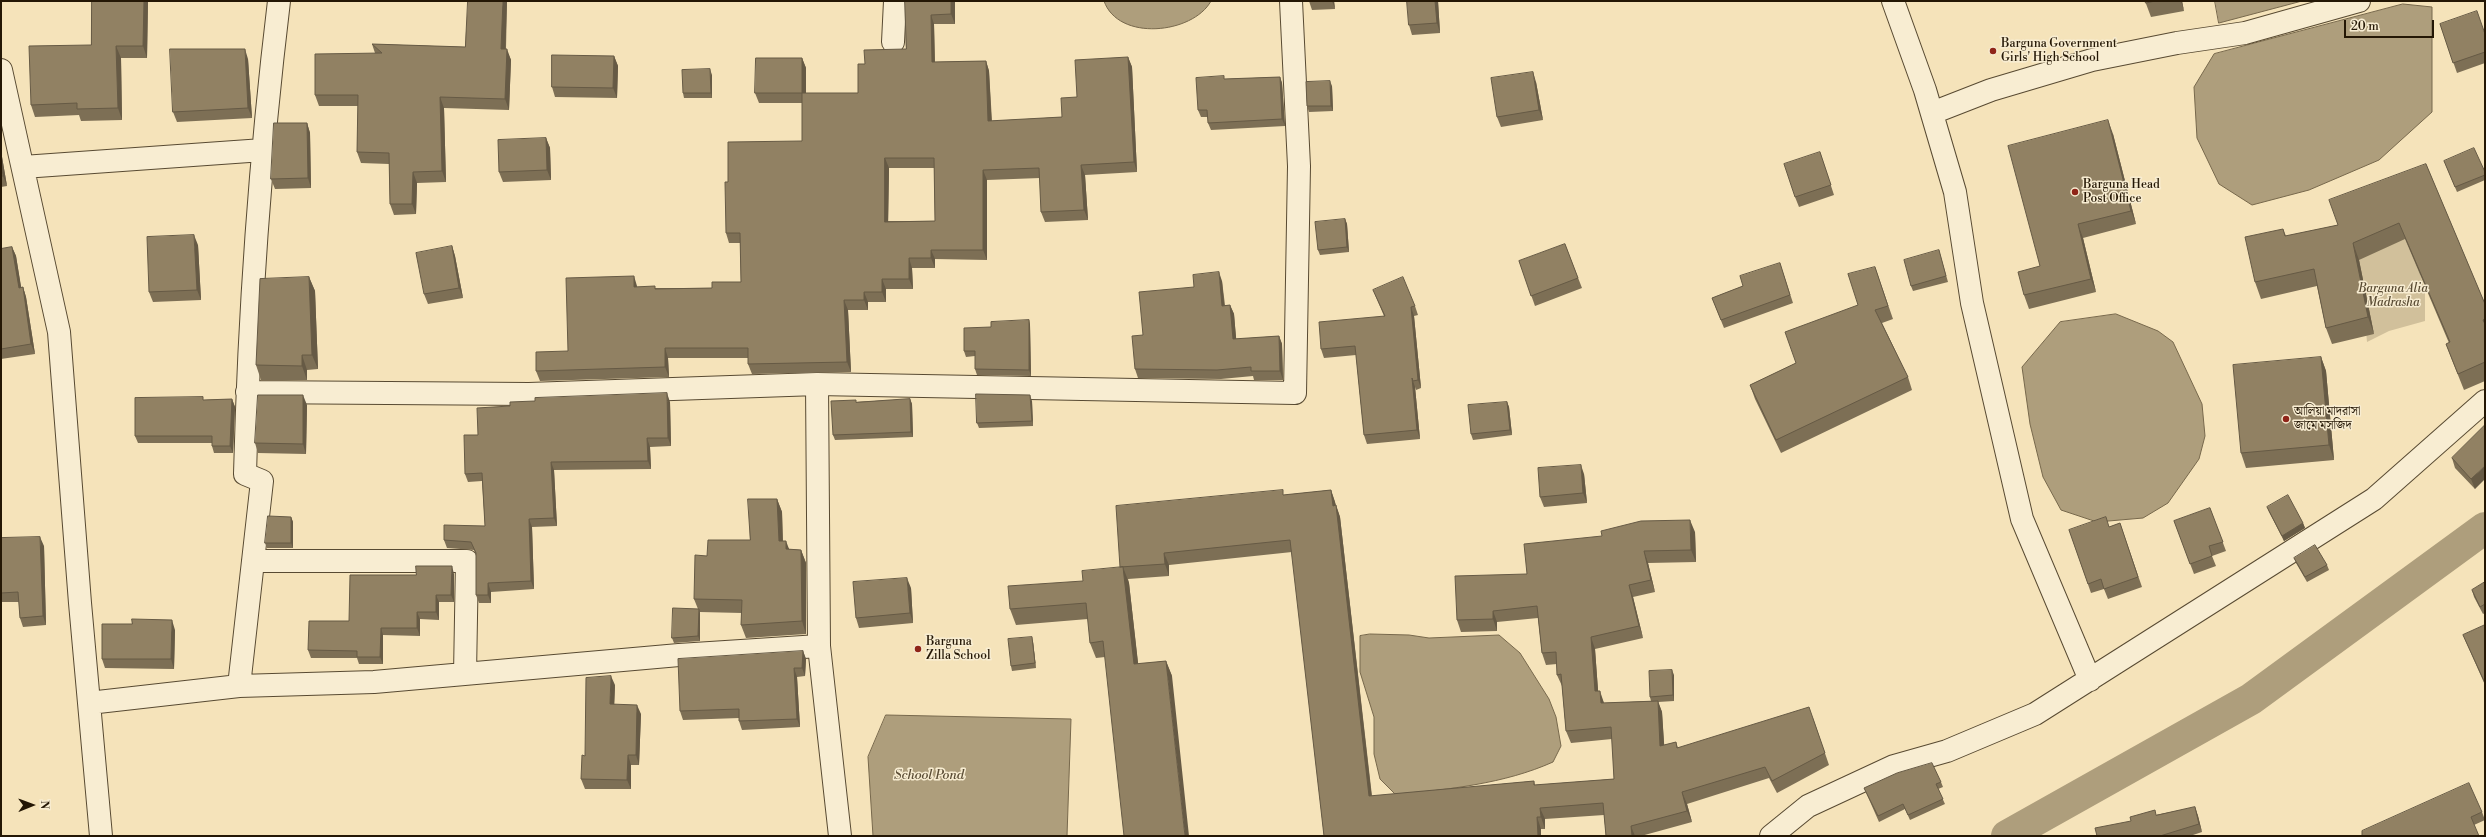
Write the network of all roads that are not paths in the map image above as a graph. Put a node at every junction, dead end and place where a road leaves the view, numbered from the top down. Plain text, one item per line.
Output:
1 (279, 1) edge
2 (895, 1) edge
3 (1290, 1) edge
4 (1893, 1) edge
5 (2359, 1) edge
6 (893, 42) dead end
7 (1, 70) edge
8 (1932, 113) junction
9 (263, 150) junction
10 (22, 167) junction
11 (817, 384) junction
12 (247, 392) junction
13 (2485, 402) edge
14 (253, 561) junction
15 (819, 646) junction
16 (465, 674) junction
17 (2090, 680) junction
18 (239, 686) junction
19 (89, 703) junction
20 (101, 836) edge
21 (840, 836) edge
22 (1771, 836) edge

1 - 9 street
2 - 6 street
3 - 11 street
4 - 8 street
5 - 8 street
7 - 10 street
8 - 17 street
9 - 10 street
9 - 12 street
10 - 19 street
11 - 12 street
11 - 15 street
12 - 14 street
13 - 17 street
14 - 16 street
14 - 18 street
15 - 16 street
15 - 21 street
16 - 18 street
17 - 22 street
18 - 19 street
19 - 20 street

